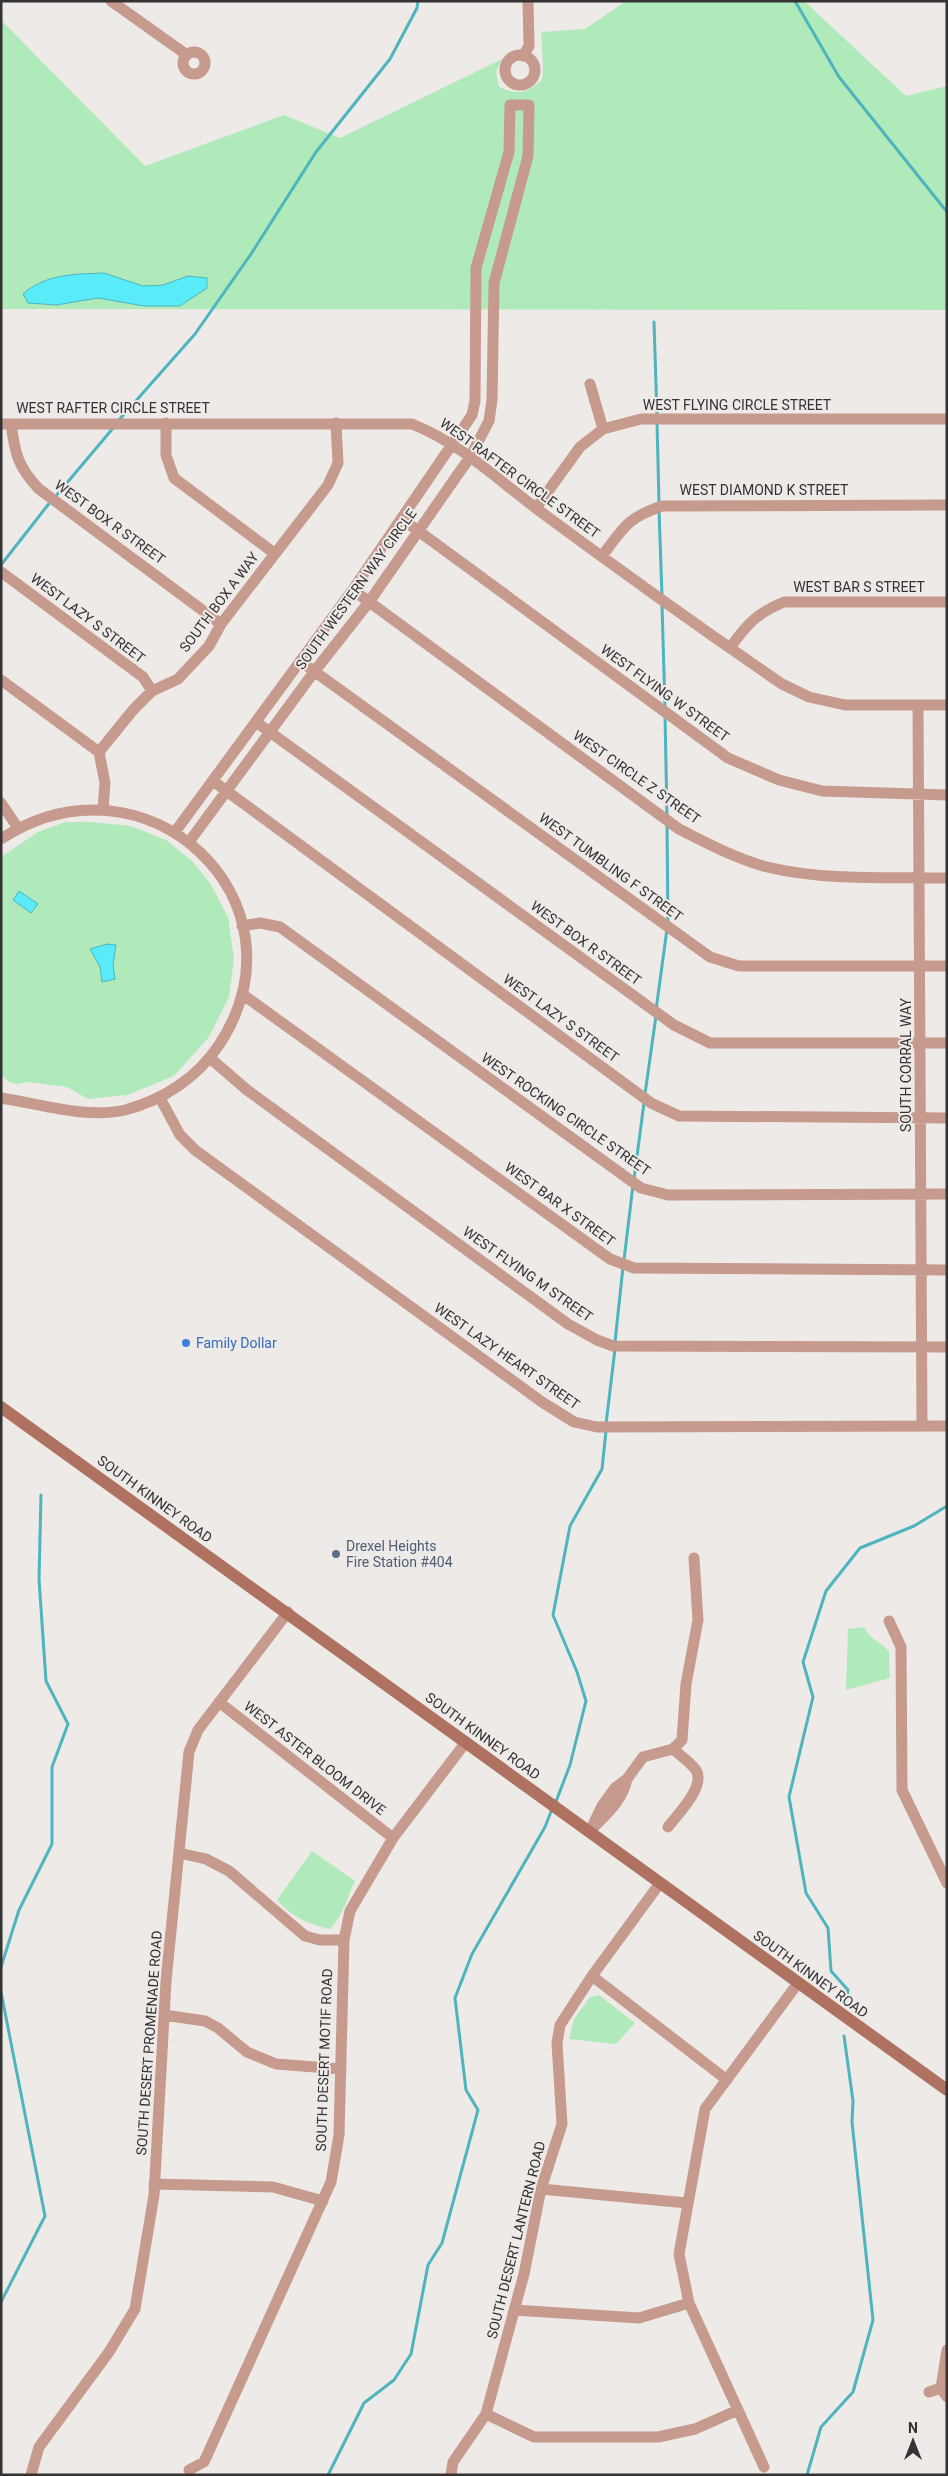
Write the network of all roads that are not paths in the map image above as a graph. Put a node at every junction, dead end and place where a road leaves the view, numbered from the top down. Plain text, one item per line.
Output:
1 (112, 1) edge
2 (528, 1) edge
3 (187, 55) dead end
4 (523, 56) dead end
5 (498, 195) junction
6 (515, 200) junction
7 (484, 240) junction
8 (502, 246) junction
9 (474, 333) junction
10 (493, 333) junction
11 (590, 384) dead end
12 (947, 419) edge
13 (166, 422) junction
14 (336, 422) junction
15 (6, 424) edge
16 (603, 429) junction
17 (453, 445) junction
18 (470, 457) junction
19 (947, 505) edge
20 (536, 508) junction
21 (402, 519) junction
22 (419, 531) junction
23 (274, 553) junction
24 (602, 556) junction
25 (1, 572) edge
26 (353, 590) junction
27 (369, 602) junction
28 (947, 602) edge
29 (221, 624) junction
30 (730, 648) junction
31 (300, 661) junction
32 (314, 672) junction
33 (1, 680) edge
34 (152, 691) junction
35 (918, 705) junction
36 (947, 705) edge
37 (256, 722) junction
38 (271, 731) junction
39 (99, 752) junction
40 (213, 781) junction
41 (227, 792) junction
42 (920, 794) junction
43 (947, 795) edge
44 (1, 803) edge
45 (104, 809) junction
46 (18, 828) junction
47 (175, 832) junction
48 (1, 839) edge
49 (189, 842) junction
50 (920, 878) junction
51 (947, 878) edge
52 (242, 926) junction
53 (920, 966) junction
54 (947, 966) edge
55 (242, 994) junction
56 (920, 1042) junction
57 (947, 1043) edge
58 (210, 1058) junction
59 (160, 1098) junction
60 (3, 1101) edge
61 (921, 1118) junction
62 (947, 1118) edge
63 (921, 1194) junction
64 (947, 1194) edge
65 (920, 1270) junction
66 (947, 1270) edge
67 (921, 1346) junction
68 (947, 1346) edge
69 (1, 1407) edge
70 (922, 1425) junction
71 (947, 1426) edge
72 (694, 1558) dead end
73 (288, 1612) junction
74 (889, 1621) dead end
75 (219, 1702) junction
76 (466, 1742) junction
77 (673, 1748) junction
78 (668, 1827) dead end
79 (590, 1831) junction
80 (393, 1838) junction
81 (179, 1853) junction
82 (660, 1883) junction
83 (947, 1883) edge
84 (344, 1940) junction
85 (592, 1976) junction
86 (798, 1983) junction
87 (164, 2015) junction
88 (341, 2069) junction
89 (727, 2080) junction
90 (947, 2090) edge
91 (154, 2184) junction
92 (541, 2189) junction
93 (323, 2201) junction
94 (687, 2203) junction
95 (689, 2303) junction
96 (514, 2310) junction
97 (947, 2350) edge
98 (929, 2392) dead end
99 (944, 2393) edge
100 (738, 2410) junction
101 (486, 2414) junction
102 (764, 2467) dead end
103 (189, 2470) dead end
104 (31, 2475) edge
105 (451, 2475) edge

1 - 3 street
2 - 4 street
5 - 6 street
5 - 6 street, SOUTH WESTERN WAY CIRCLE
5 - 7 street, SOUTH WESTERN WAY CIRCLE
6 - 8 street, SOUTH WESTERN WAY CIRCLE
7 - 8 street
7 - 9 street, SOUTH WESTERN WAY CIRCLE
8 - 10 street, SOUTH WESTERN WAY CIRCLE
9 - 10 street
9 - 17 street, SOUTH WESTERN WAY CIRCLE
10 - 18 street, SOUTH WESTERN WAY CIRCLE
11 - 16 street
12 - 16 street, WEST FLYING CIRCLE STREET
13 - 14 street, WEST RAFTER CIRCLE STREET
13 - 15 street, WEST RAFTER CIRCLE STREET
13 - 23 street
14 - 17 street, WEST RAFTER CIRCLE STREET
14 - 23 street, SOUTH BOX A WAY
15 - 29 street, WEST BOX R STREET
16 - 20 street, WEST FLYING CIRCLE STREET
17 - 18 street, WEST RAFTER CIRCLE STREET
17 - 21 street, SOUTH WESTERN WAY CIRCLE
18 - 20 street, WEST RAFTER CIRCLE STREET
18 - 22 street, SOUTH WESTERN WAY CIRCLE
19 - 24 street, WEST DIAMOND K STREET
20 - 24 street, WEST RAFTER CIRCLE STREET
21 - 22 street, WEST FLYING W STREET
21 - 26 street, SOUTH WESTERN WAY CIRCLE
22 - 27 street, SOUTH WESTERN WAY CIRCLE
22 - 42 street, WEST FLYING W STREET
23 - 29 street, SOUTH BOX A WAY
24 - 30 street, WEST RAFTER CIRCLE STREET
25 - 34 street, WEST LAZY S STREET
26 - 27 street, WEST CIRCLE Z STREET
26 - 31 street, SOUTH WESTERN WAY CIRCLE
27 - 32 street, SOUTH WESTERN WAY CIRCLE
27 - 50 street, WEST CIRCLE Z STREET
28 - 30 street, WEST BAR S STREET
29 - 34 street, SOUTH BOX A WAY
30 - 35 street, WEST RAFTER CIRCLE STREET
31 - 32 street, WEST TUMBLING F STREET
31 - 37 street, SOUTH WESTERN WAY CIRCLE
32 - 38 street, SOUTH WESTERN WAY CIRCLE
32 - 53 street, WEST TUMBLING F STREET
33 - 39 street
34 - 39 street, SOUTH BOX A WAY
35 - 36 street, WEST RAFTER CIRCLE STREET
35 - 42 street, SOUTH CORRAL WAY
37 - 38 street, WEST BOX R STREET
37 - 40 street, SOUTH WESTERN WAY CIRCLE
38 - 41 street, SOUTH WESTERN WAY CIRCLE
38 - 56 street, WEST BOX R STREET
39 - 45 street
40 - 41 street, WEST LAZY S STREET
40 - 47 street, SOUTH WESTERN WAY CIRCLE
41 - 49 street, SOUTH WESTERN WAY CIRCLE
41 - 61 street, WEST LAZY S STREET
42 - 43 street, WEST FLYING W STREET
42 - 50 street, SOUTH CORRAL WAY
44 - 46 street
45 - 46 street
45 - 47 street
46 - 48 street
47 - 49 street
49 - 52 street
50 - 51 street, WEST CIRCLE Z STREET
50 - 53 street, SOUTH CORRAL WAY
52 - 55 street
52 - 63 street, WEST ROCKING CIRCLE STREET
53 - 54 street, WEST TUMBLING F STREET
53 - 56 street, SOUTH CORRAL WAY
55 - 58 street
55 - 65 street, WEST BAR X STREET
56 - 57 street, WEST BOX R STREET
56 - 61 street, SOUTH CORRAL WAY
58 - 59 street
58 - 67 street, WEST FLYING M STREET
59 - 60 street
59 - 70 street, WEST LAZY HEART STREET
61 - 62 street, WEST LAZY S STREET
61 - 63 street, SOUTH CORRAL WAY
63 - 64 street, WEST ROCKING CIRCLE STREET
63 - 65 street, SOUTH CORRAL WAY
65 - 66 street, WEST BAR X STREET
65 - 67 street, SOUTH CORRAL WAY
67 - 68 street, WEST FLYING M STREET
67 - 70 street, SOUTH CORRAL WAY
69 - 73 main road, SOUTH KINNEY ROAD
70 - 71 street, WEST LAZY HEART STREET
72 - 77 street
73 - 75 street, SOUTH DESERT PROMENADE ROAD
73 - 76 main road, SOUTH KINNEY ROAD
74 - 83 street
75 - 80 street, WEST ASTER BLOOM DRIVE
75 - 81 street, SOUTH DESERT PROMENADE ROAD
76 - 79 main road, SOUTH KINNEY ROAD
76 - 80 street, SOUTH DESERT MOTIF ROAD
77 - 78 street
77 - 79 street
79 - 82 main road, SOUTH KINNEY ROAD
80 - 84 street, SOUTH DESERT MOTIF ROAD
81 - 84 street
81 - 87 street, SOUTH DESERT PROMENADE ROAD
82 - 85 street, SOUTH DESERT LANTERN ROAD
82 - 86 main road, SOUTH KINNEY ROAD
84 - 88 street, SOUTH DESERT MOTIF ROAD
85 - 89 street
85 - 92 street, SOUTH DESERT LANTERN ROAD
86 - 89 street
86 - 90 main road, SOUTH KINNEY ROAD
87 - 88 street
87 - 91 street, SOUTH DESERT PROMENADE ROAD
88 - 93 street, SOUTH DESERT MOTIF ROAD
89 - 94 street
91 - 93 street
91 - 104 street, SOUTH DESERT PROMENADE ROAD
92 - 94 street
92 - 96 street, SOUTH DESERT LANTERN ROAD
93 - 103 street, SOUTH DESERT MOTIF ROAD
94 - 95 street
95 - 96 street
95 - 100 street
96 - 101 street, SOUTH DESERT LANTERN ROAD
97 - 99 street
98 - 99 street
100 - 101 street
100 - 102 street
101 - 105 street, SOUTH DESERT LANTERN ROAD

